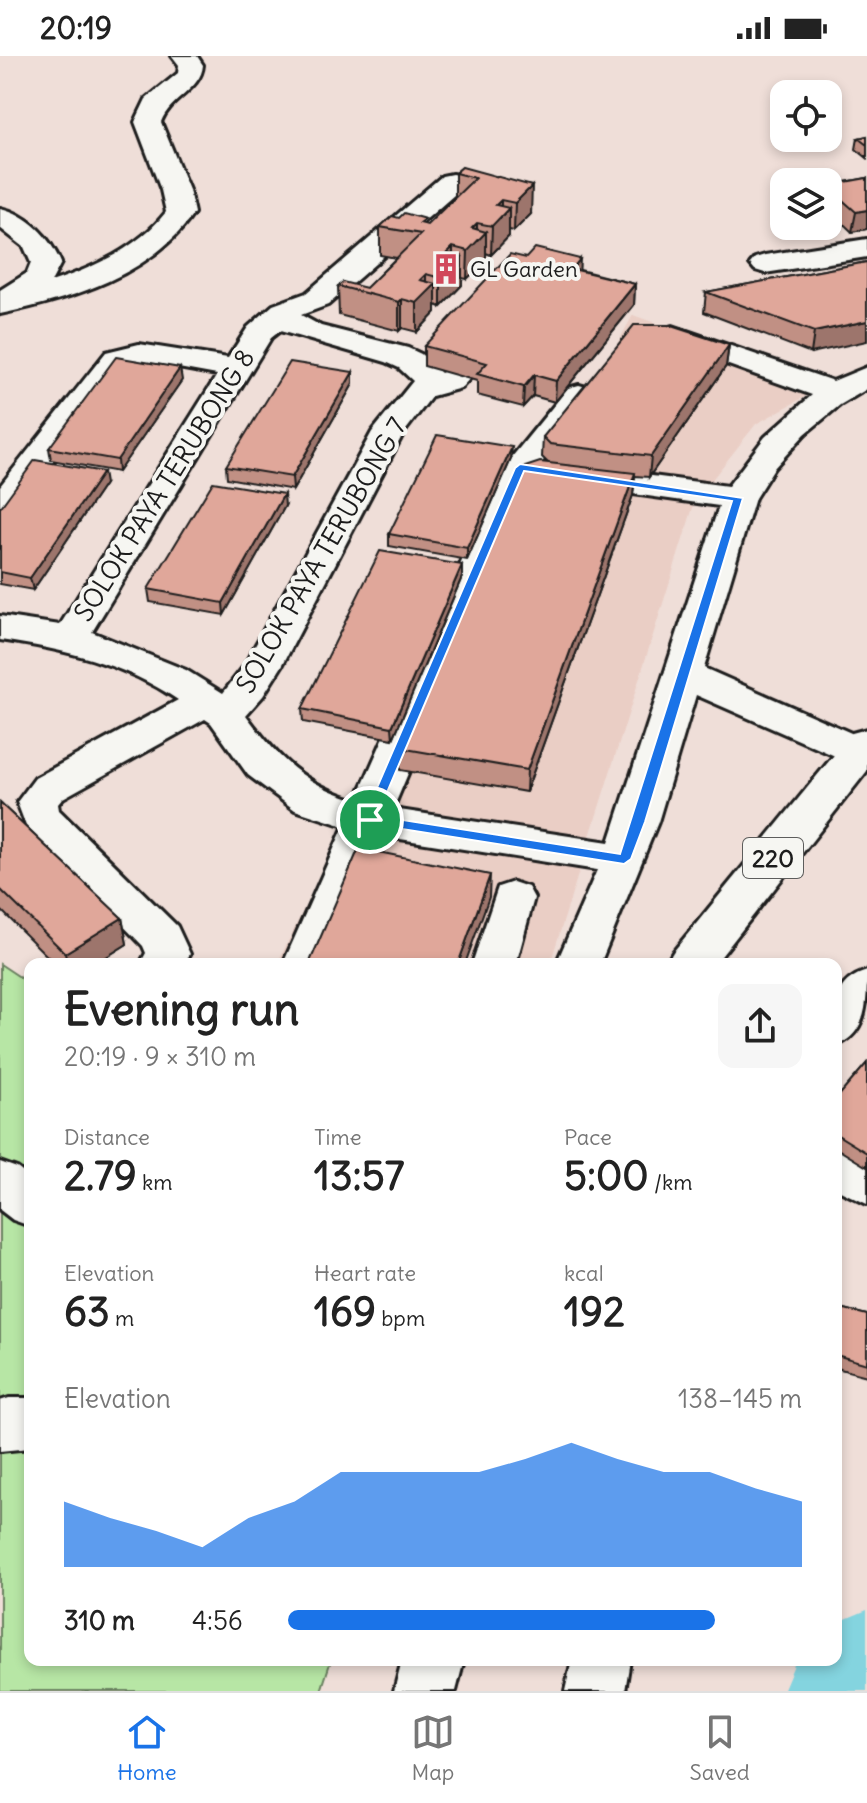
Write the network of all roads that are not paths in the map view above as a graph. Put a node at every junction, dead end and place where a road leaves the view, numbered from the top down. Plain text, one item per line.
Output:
1 (184, 56) edge
2 (452, 182) dead end
3 (0, 216) edge
4 (867, 248) edge
5 (765, 264) dead end
6 (0, 304) edge
7 (284, 311) junction
8 (646, 327) edge
9 (603, 365) edge
10 (234, 369) junction
11 (852, 385) edge
12 (520, 468) junction
13 (738, 498) junction
14 (0, 508) edge
15 (0, 628) edge
16 (70, 638) junction
17 (684, 674) junction
18 (216, 707) junction
19 (864, 750) edge
20 (370, 820) junction
21 (624, 859) junction
22 (513, 898) dead end
23 (166, 958) edge
24 (308, 958) edge
25 (496, 958) edge
26 (581, 958) edge
27 (694, 958) edge
28 (867, 988) edge
29 (842, 1020) edge
30 (842, 1168) edge
31 (0, 1183) edge
32 (867, 1183) edge
33 (24, 1201) edge
34 (24, 1423) edge
35 (0, 1426) edge
36 (431, 1666) edge
37 (600, 1666) edge
38 (425, 1691) edge
39 (595, 1691) edge

1 - 6 street
2 - 7 street, SOLOK PAYA TERUBONG 8
3 - 6 street
4 - 5 street
7 - 10 street, SOLOK PAYA TERUBONG 8
7 - 18 street, SOLOK PAYA TERUBONG 7
8 - 11 street
9 - 12 street
10 - 14 street
10 - 16 street, SOLOK PAYA TERUBONG 8
11 - 13 street
12 - 13 street
12 - 20 street
13 - 17 street
15 - 16 street
16 - 18 street
17 - 19 street
17 - 21 street
18 - 20 street
18 - 23 street, SOLOK PAYA TERUBONG 7
19 - 27 main road, 220
20 - 21 street
20 - 24 street
21 - 26 street
22 - 25 street
28 - 29 street
30 - 32 street
31 - 33 street
34 - 35 street
36 - 38 main road
37 - 39 street

